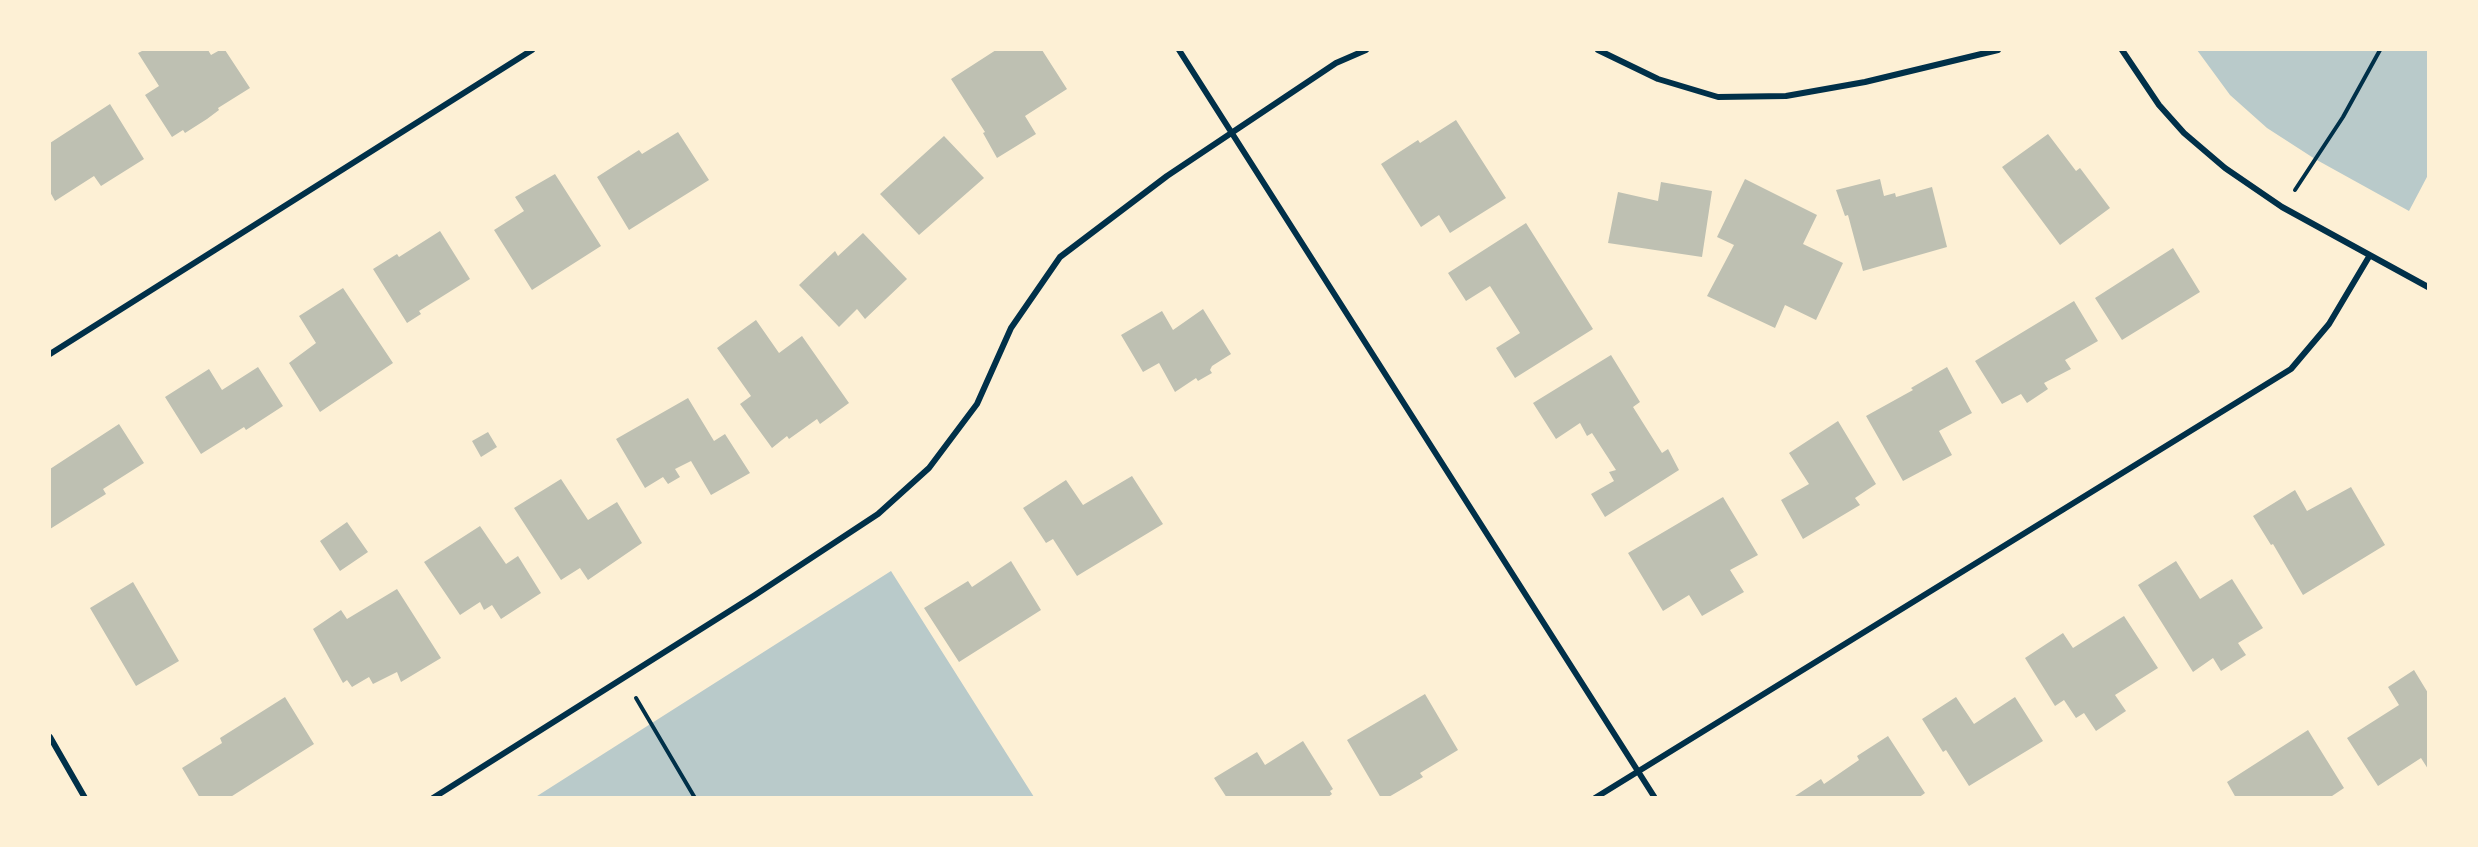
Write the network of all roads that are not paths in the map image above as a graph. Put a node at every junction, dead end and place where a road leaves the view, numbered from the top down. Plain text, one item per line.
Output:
1 (532, 50) edge
2 (1179, 50) edge
3 (1366, 50) edge
4 (1598, 50) edge
5 (1998, 50) edge
6 (2122, 50) edge
7 (1230, 134) junction
8 (2370, 255) junction
9 (2428, 286) edge
10 (50, 354) edge
11 (50, 737) edge
12 (1638, 770) junction
13 (86, 798) edge
14 (433, 798) edge
15 (1595, 798) edge
16 (1655, 798) edge

1 - 10 street
2 - 7 street
3 - 7 street
4 - 5 street
6 - 8 street
7 - 12 street
7 - 14 street
8 - 9 street
8 - 12 street
11 - 13 street
12 - 15 street
12 - 16 street

